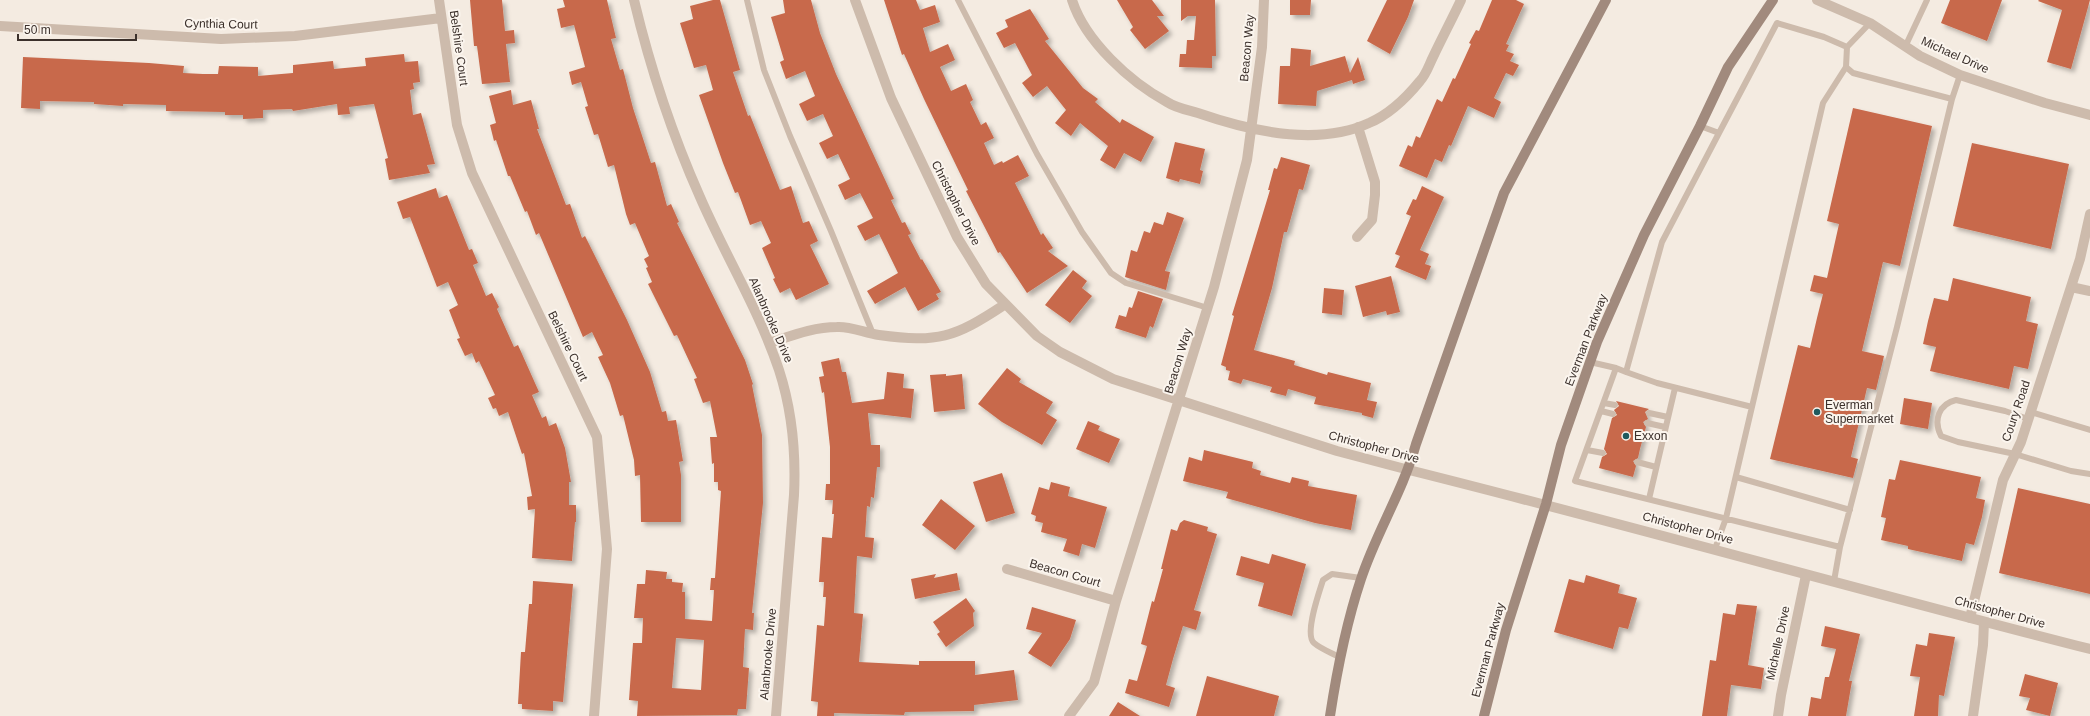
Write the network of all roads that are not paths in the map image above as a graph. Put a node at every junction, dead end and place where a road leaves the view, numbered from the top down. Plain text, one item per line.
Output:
1 (439, 0) edge
2 (634, 0) edge
3 (747, 0) edge
4 (855, 0) edge
5 (958, 0) edge
6 (1072, 0) edge
7 (1264, 0) edge
8 (1461, 0) edge
9 (1606, 0) edge
10 (1774, 0) edge
11 (1927, 0) edge
12 (1824, 1) edge
13 (441, 18) junction
14 (1870, 23) junction
15 (0, 26) edge
16 (1847, 47) junction
17 (1905, 47) junction
18 (1846, 67) junction
19 (1960, 75) junction
20 (1952, 99) junction
21 (2090, 115) edge
22 (1700, 126) junction
23 (1358, 127) junction
24 (1251, 129) junction
25 (1719, 133) junction
26 (2090, 214) edge
27 (1357, 236) dead end
28 (2071, 286) junction
29 (2090, 291) edge
30 (1004, 305) junction
31 (1208, 308) junction
32 (873, 334) junction
33 (769, 343) junction
34 (1590, 362) junction
35 (1616, 368) junction
36 (1626, 372) junction
37 (1675, 388) junction
38 (1179, 400) junction
39 (1604, 403) junction
40 (1615, 405) dead end
41 (1752, 407) junction
42 (1601, 411) junction
43 (1649, 413) dead end
44 (1613, 414) dead end
45 (2030, 415) junction
46 (1668, 418) junction
47 (1647, 423) dead end
48 (1665, 427) junction
49 (2090, 430) edge
50 (1587, 450) junction
51 (1603, 453) dead end
52 (2015, 454) junction
53 (1637, 462) dead end
54 (1656, 467) junction
55 (1409, 470) junction
56 (2090, 474) edge
57 (1736, 477) junction
58 (1649, 499) junction
59 (1546, 504) junction
60 (1850, 510) junction
61 (1726, 518) junction
62 (1840, 547) junction
63 (1715, 549) junction
64 (1007, 570) dead end
65 (1806, 575) junction
66 (1361, 578) junction
67 (1834, 581) junction
68 (1116, 601) junction
69 (1970, 618) junction
70 (1984, 622) junction
71 (2090, 649) edge
72 (1339, 657) junction
73 (594, 716) edge
74 (776, 716) edge
75 (1069, 716) edge
76 (1330, 716) edge
77 (1484, 716) edge
78 (1778, 716) edge
79 (1973, 716) edge

1 - 13 street, Belshire Court
2 - 33 street, Alanbrooke Drive
3 - 32 lane
4 - 30 street, Christopher Drive
5 - 31 lane
6 - 24 street
7 - 24 street, Beacon Way
8 - 23 street
9 - 55 main road
10 - 22 main road, Everman Parkway
11 - 17 lane
12 - 14 street, Michael Drive
13 - 15 street, Cynthia Court
13 - 73 street, Belshire Court
14 - 16 lane
14 - 17 street, Michael Drive
16 - 18 lane
16 - 25 lane
17 - 19 street, Michael Drive
18 - 20 lane
18 - 41 lane
19 - 20 lane
19 - 21 street, Michael Drive
20 - 60 lane
22 - 25 lane
22 - 34 main road, Everman Parkway
23 - 24 street
23 - 27 street
24 - 31 street, Beacon Way
25 - 36 lane
26 - 28 street, Coury Road
28 - 29 street
28 - 45 street, Coury Road
30 - 32 street
30 - 38 street, Christopher Drive
31 - 38 street, Beacon Way
32 - 33 street
33 - 74 street, Alanbrooke Drive
34 - 35 lane
34 - 59 main road, Everman Parkway
35 - 36 lane
35 - 39 lane
36 - 37 lane
37 - 41 lane
37 - 46 lane
38 - 55 street, Christopher Drive
38 - 68 street, Beacon Way
39 - 40 lane
39 - 42 lane
41 - 57 lane
42 - 44 lane
42 - 50 lane
43 - 46 lane
45 - 49 lane
45 - 52 street, Coury Road
45 - 52 lane
46 - 48 lane
47 - 48 lane
48 - 54 lane
50 - 51 lane
50 - 58 lane
52 - 56 lane
52 - 69 street, Coury Road
53 - 54 lane
54 - 58 lane
55 - 59 street, Christopher Drive
55 - 66 main road
57 - 60 lane
57 - 61 lane
58 - 61 lane
59 - 63 street, Christopher Drive
59 - 77 main road, Everman Parkway
60 - 62 lane
61 - 62 lane
61 - 63 lane
62 - 67 lane
63 - 65 street, Christopher Drive
64 - 68 street, Beacon Court
65 - 67 street, Christopher Drive
65 - 78 street, Michelle Drive
66 - 72 main road
66 - 72 lane
67 - 69 street, Christopher Drive
68 - 75 street, Beacon Way
69 - 70 street, Christopher Drive
70 - 71 street, Christopher Drive
70 - 79 street
72 - 76 main road

